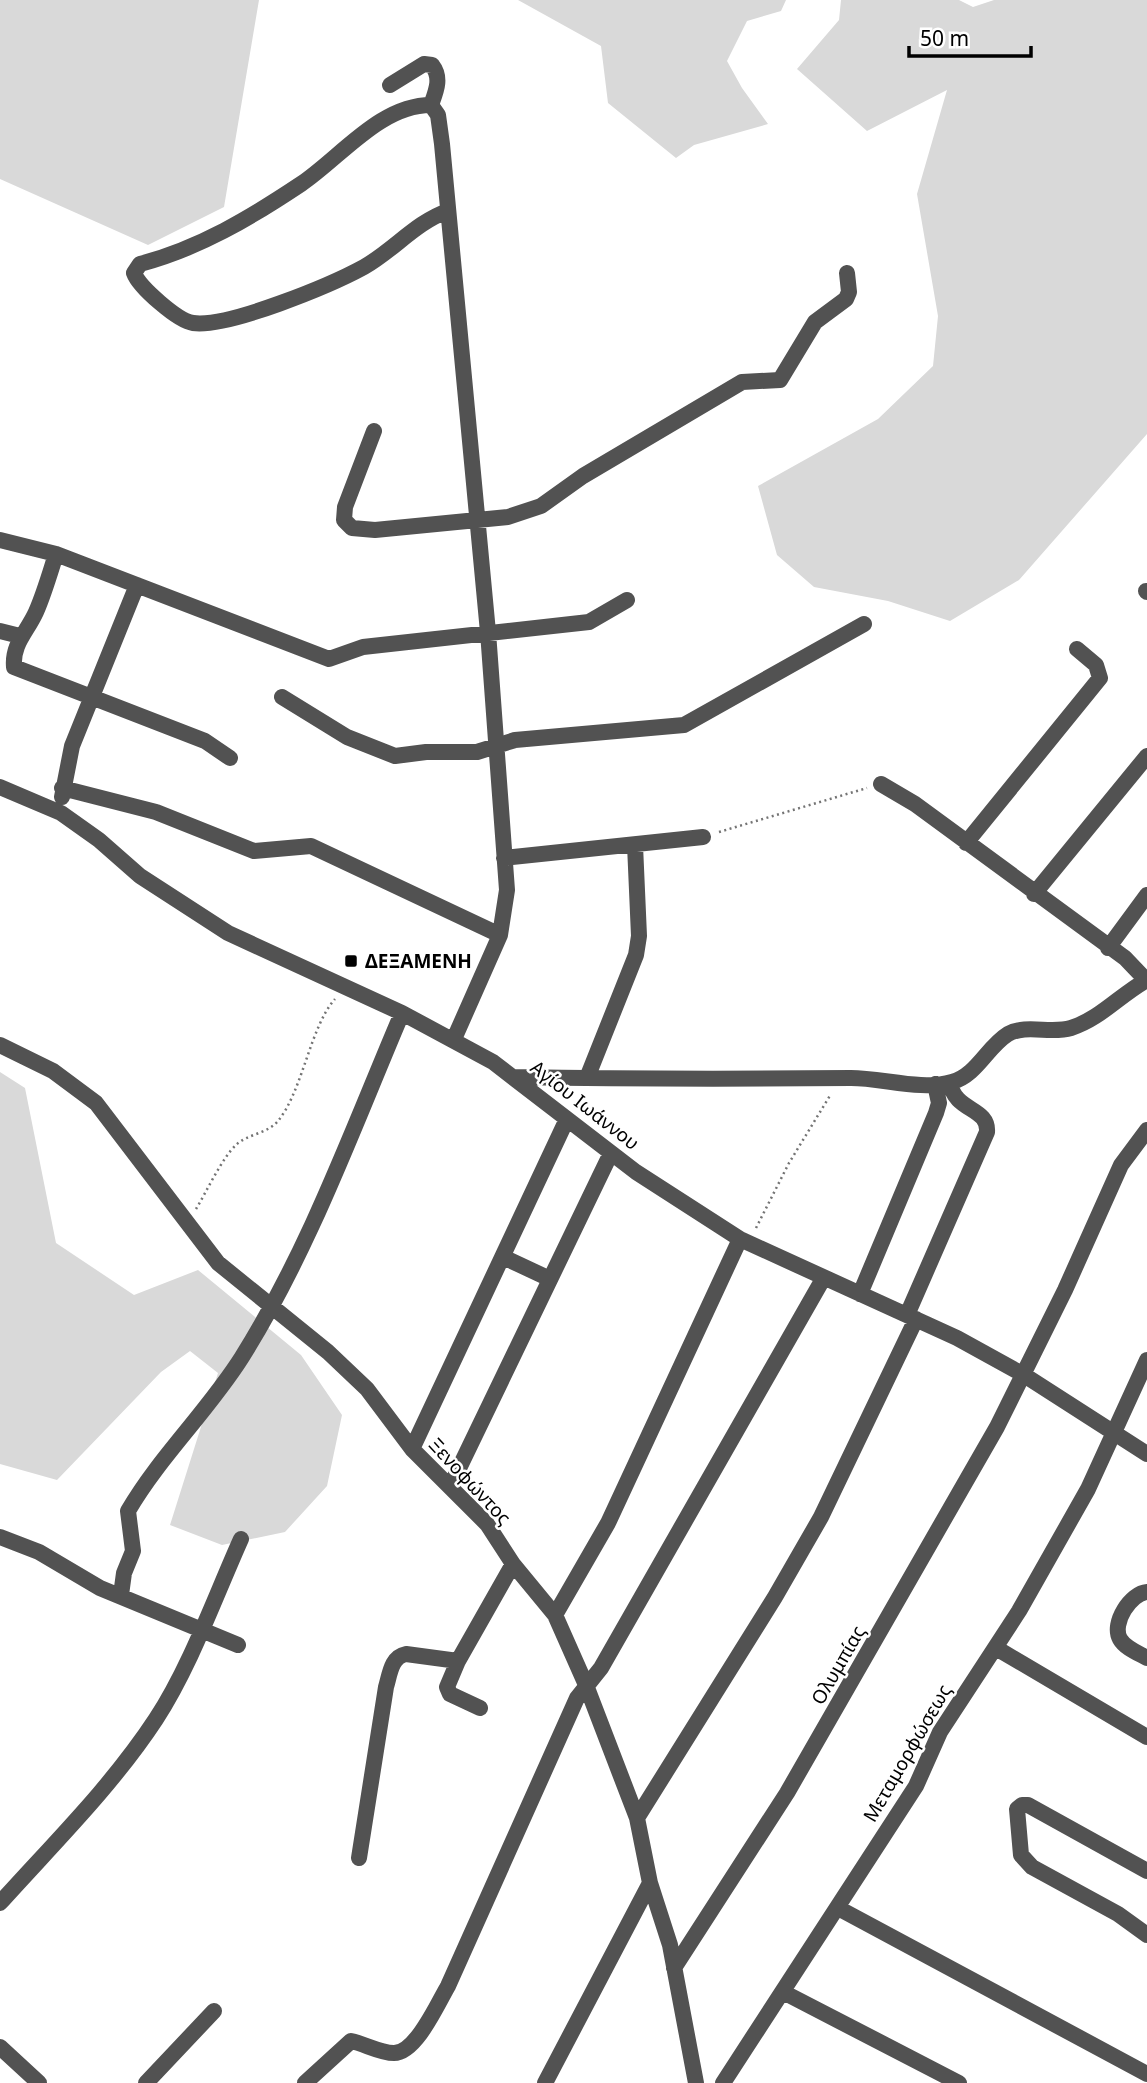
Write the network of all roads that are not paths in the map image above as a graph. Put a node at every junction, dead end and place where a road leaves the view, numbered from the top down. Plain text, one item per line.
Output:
1 (390, 85) dead end
2 (431, 105) junction
3 (448, 211) junction
4 (847, 274) dead end
5 (374, 431) dead end
6 (477, 520) junction
7 (0, 540) edge
8 (57, 554) junction
9 (137, 585) junction
10 (627, 600) dead end
11 (864, 624) dead end
12 (0, 631) edge
13 (488, 632) junction
14 (20, 636) junction
15 (1077, 649) dead end
16 (282, 697) dead end
17 (90, 698) junction
18 (497, 746) junction
19 (1147, 756) edge
20 (230, 758) dead end
21 (881, 784) road end
22 (0, 787) edge
23 (62, 788) junction
24 (61, 813) junction
25 (703, 838) road end
26 (967, 843) junction
27 (635, 845) junction
28 (504, 858) junction
29 (1034, 894) junction
30 (1147, 895) edge
31 (500, 935) junction
32 (1108, 948) junction
33 (1146, 980) edge
34 (402, 1013) junction
35 (454, 1039) junction
36 (0, 1045) edge
37 (515, 1077) junction
38 (587, 1078) junction
39 (942, 1083) junction
40 (568, 1119) junction
41 (1147, 1130) edge
42 (611, 1153) junction
43 (745, 1242) junction
44 (503, 1257) junction
45 (550, 1279) junction
46 (823, 1279) junction
47 (860, 1294) junction
48 (271, 1308) junction
49 (912, 1317) junction
50 (1147, 1360) edge
51 (1024, 1375) junction
52 (1115, 1433) junction
53 (412, 1448) junction
54 (1147, 1454) edge
55 (450, 1487) junction
56 (0, 1537) edge
57 (241, 1539) dead end
58 (513, 1564) junction
59 (1147, 1592) edge
60 (121, 1595) junction
61 (555, 1615) junction
62 (200, 1628) junction
63 (238, 1645) dead end
64 (996, 1648) junction
65 (1147, 1658) edge
66 (458, 1661) junction
67 (586, 1685) junction
68 (480, 1709) dead end
69 (1147, 1737) edge
70 (637, 1818) junction
71 (359, 1858) dead end
72 (1147, 1871) edge
73 (650, 1883) junction
74 (0, 1903) edge
75 (838, 1908) junction
76 (1147, 1935) edge
77 (674, 1968) junction
78 (783, 1992) junction
79 (214, 2011) dead end
80 (0, 2047) edge
81 (1147, 2074) edge
82 (39, 2083) edge
83 (146, 2083) edge
84 (305, 2083) edge
85 (545, 2083) edge
86 (696, 2083) edge
87 (723, 2083) edge
88 (960, 2083) edge

1 - 2 street
2 - 3 street
2 - 3 street
3 - 6 street
4 - 6 street
5 - 6 street
6 - 13 street
7 - 8 street
8 - 9 street
8 - 14 street
9 - 13 street
9 - 17 street
10 - 13 street
11 - 18 street
12 - 14 street
13 - 18 street
14 - 17 street
15 - 26 street
16 - 18 street
17 - 20 street
17 - 23 street
18 - 28 street
19 - 29 street
21 - 26 street
22 - 24 street, Αγίου Ιωάννου
23 - 24 street
23 - 31 street
24 - 34 street, Αγίου Ιωάννου
25 - 27 street
26 - 29 street
27 - 28 street
27 - 38 street
28 - 31 street
29 - 32 street
30 - 32 street
31 - 35 street
32 - 33 street
33 - 39 street
34 - 35 street, Αγίου Ιωάννου
34 - 48 street
35 - 37 street, Αγίου Ιωάννου
36 - 48 street, Ξενοφώντος
37 - 38 street
37 - 40 street, Αγίου Ιωάννου
38 - 39 street
39 - 47 street
39 - 49 street
40 - 42 street, Αγίου Ιωάννου
40 - 44 street
41 - 51 street, Ολυμπίας
42 - 43 street, Αγίου Ιωάννου
42 - 45 street
43 - 46 street, Αγίου Ιωάννου
43 - 61 street
44 - 45 street
44 - 53 street
45 - 55 street
46 - 47 street, Αγίου Ιωάννου
46 - 67 street
47 - 49 street, Αγίου Ιωάννου
48 - 53 street, Ξενοφώντος
48 - 60 street
49 - 51 street, Αγίου Ιωάννου
49 - 70 street
50 - 52 street, Μεταμορφώσεως
51 - 52 street, Αγίου Ιωάννου
51 - 77 street, Ολυμπίας
52 - 54 street, Αγίου Ιωάννου
52 - 64 street, Μεταμορφώσεως
53 - 55 street, Ξενοφώντος
55 - 58 street, Ξενοφώντος
56 - 60 street
57 - 62 street
58 - 61 street, Ξενοφώντος
58 - 66 street
59 - 65 street
60 - 62 street
61 - 67 street, Ξενοφώντος
62 - 63 street
62 - 74 street
64 - 69 street
64 - 75 street, Μεταμορφώσεως
66 - 68 street
66 - 71 street
67 - 70 street, Ξενοφώντος
67 - 84 street
70 - 73 street, Ξενοφώντος
72 - 76 street
73 - 77 street, Ξενοφώντος
73 - 85 street
75 - 78 street, Μεταμορφώσεως
75 - 81 street
77 - 86 street, Ξενοφώντος
78 - 87 street, Μεταμορφώσεως
78 - 88 street
79 - 83 street
80 - 82 street

